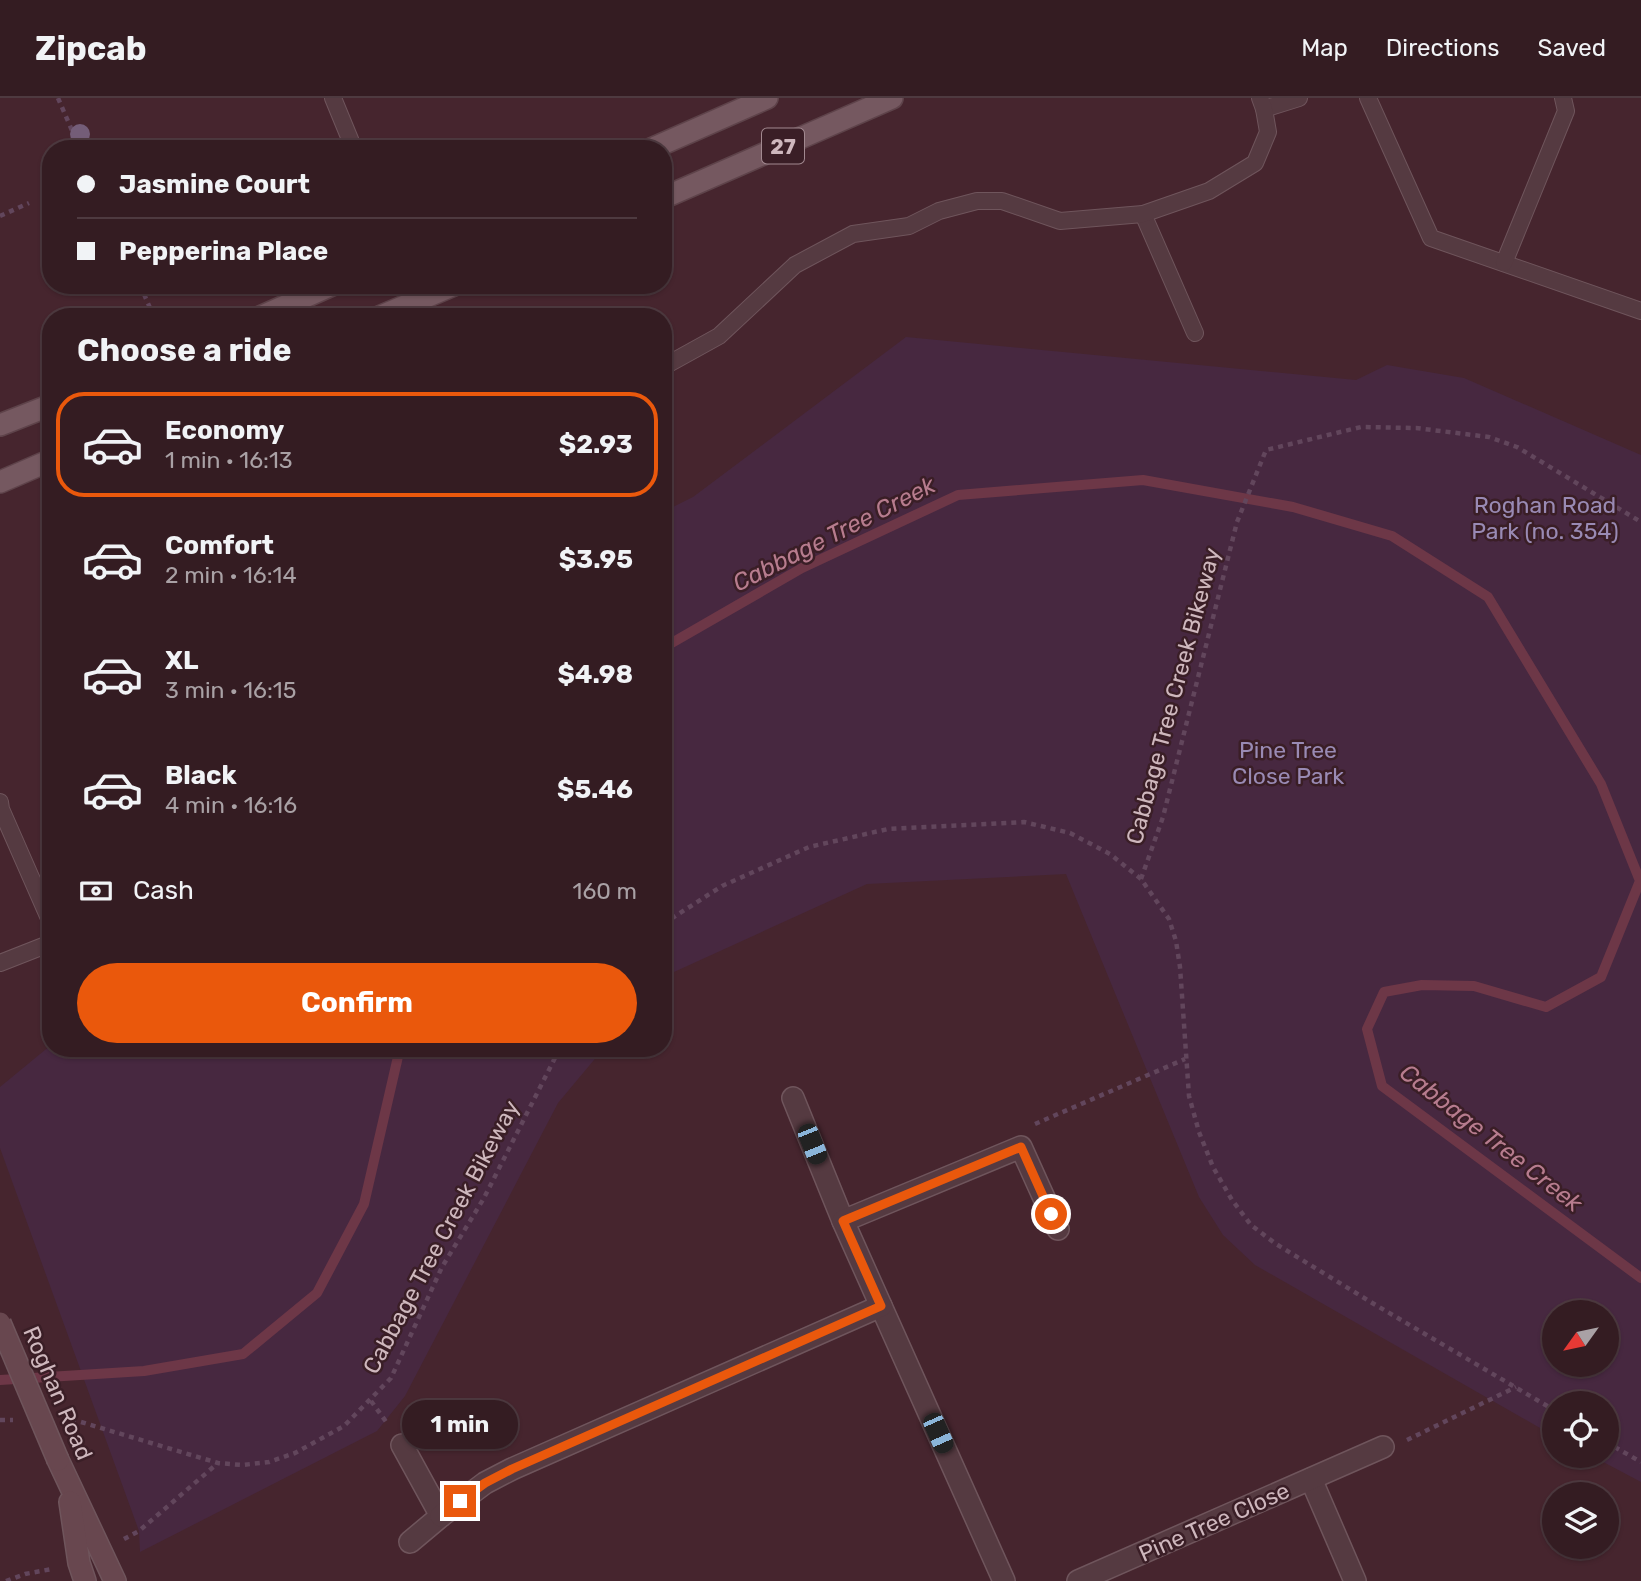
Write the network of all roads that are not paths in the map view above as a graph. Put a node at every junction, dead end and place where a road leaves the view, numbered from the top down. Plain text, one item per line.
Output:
1 (333, 98) edge
2 (767, 98) edge
3 (892, 98) edge
4 (1299, 98) edge
5 (1368, 98) edge
6 (1563, 98) edge
7 (1262, 103) edge
8 (350, 140) edge
9 (671, 140) edge
10 (672, 194) edge
11 (1143, 214) junction
12 (1504, 263) junction
13 (312, 294) edge
14 (413, 294) edge
15 (280, 308) edge
16 (392, 308) edge
17 (1641, 312) edge
18 (1195, 333) dead end
19 (672, 362) edge
20 (42, 409) edge
21 (0, 425) edge
22 (42, 464) edge
23 (0, 482) edge
24 (0, 802) edge
25 (42, 902) edge
26 (42, 947) edge
27 (0, 963) edge
28 (793, 1098) dead end
29 (843, 1221) junction
30 (1058, 1229) dead end
31 (881, 1306) junction
32 (0, 1323) edge
33 (402, 1445) dead end
34 (1383, 1447) road end
35 (1311, 1479) junction
36 (67, 1483) junction
37 (440, 1516) junction
38 (410, 1542) dead end
39 (85, 1581) edge
40 (115, 1581) edge
41 (1004, 1581) edge
42 (1078, 1581) edge
43 (1355, 1581) edge

1 - 8 lane
2 - 9 main road, 27
3 - 10 main road, 27
4 - 7 lane
5 - 12 lane
6 - 12 lane
7 - 11 lane
11 - 18 lane
11 - 19 lane
12 - 17 lane
13 - 15 main road
14 - 16 main road
20 - 21 main road
22 - 23 main road
24 - 25 lane
26 - 27 lane
28 - 29 street
29 - 30 street
29 - 31 street
31 - 37 street
31 - 41 street
32 - 36 main road, Roghan Road, bridge
33 - 37 street
34 - 35 street, Pine Tree Close
35 - 42 street, Pine Tree Close
35 - 43 street, Pine Tree Close
36 - 39 main road, Roghan Road
36 - 40 main road, Roghan Road
37 - 38 street

